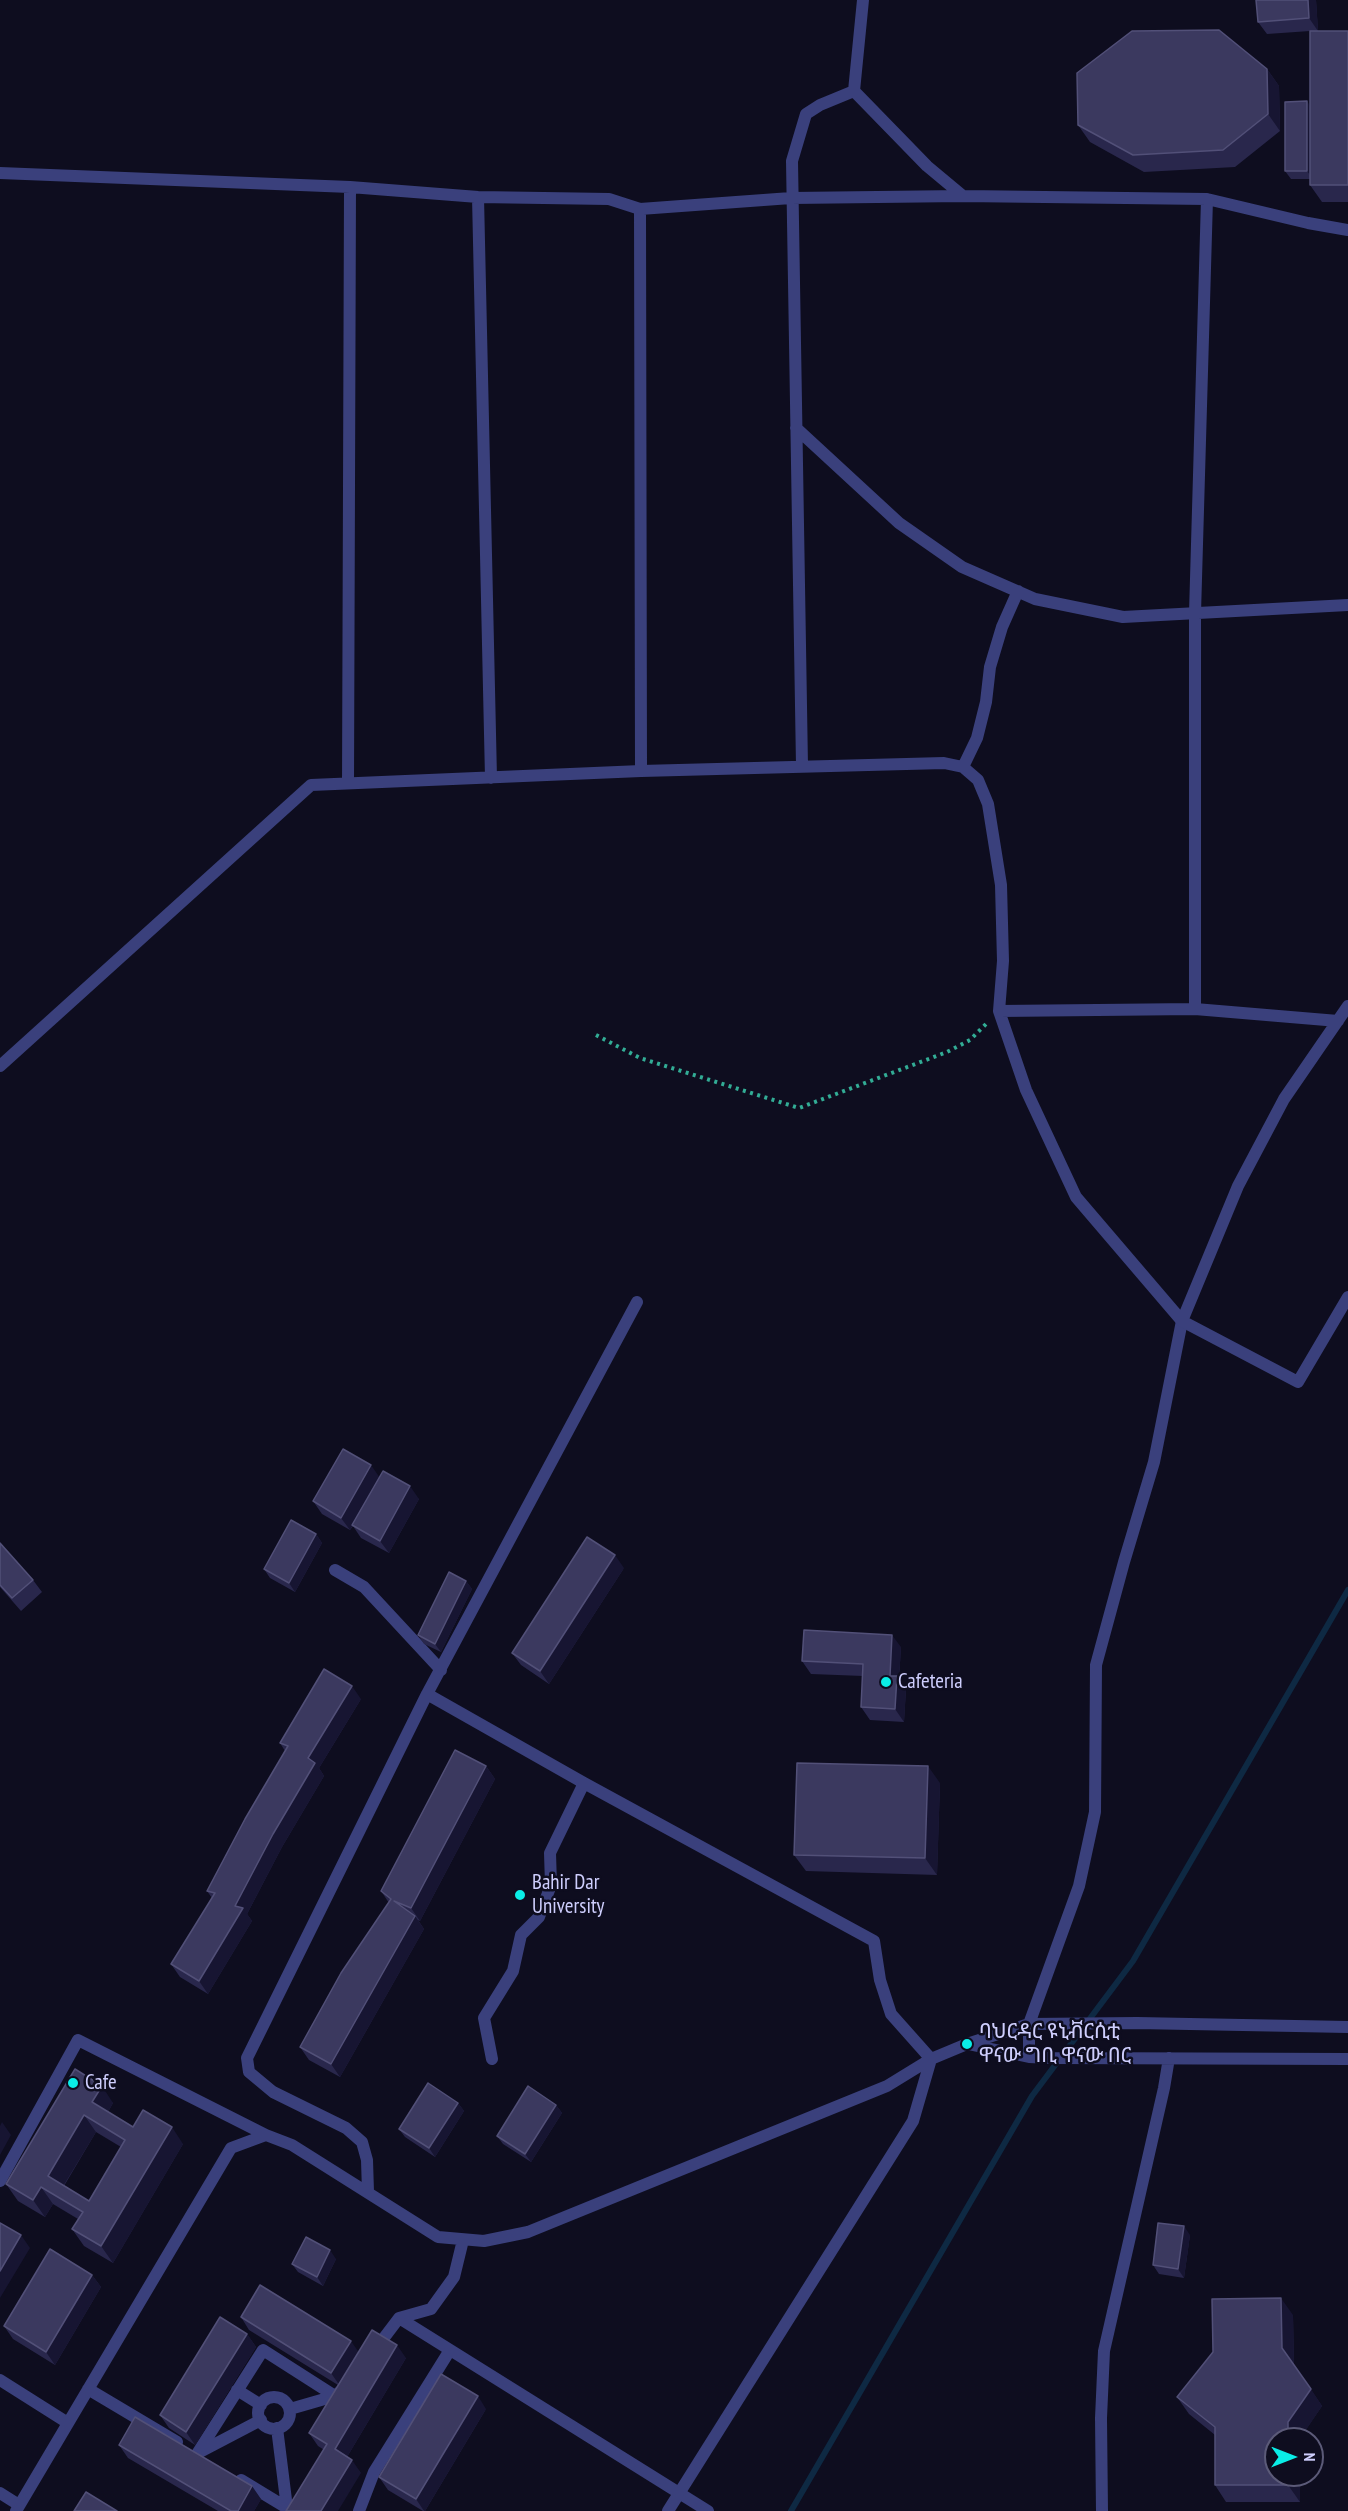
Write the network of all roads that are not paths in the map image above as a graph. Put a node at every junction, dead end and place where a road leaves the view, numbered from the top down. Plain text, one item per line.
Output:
1 (863, 0) edge
2 (854, 91) junction
3 (0, 173) edge
4 (350, 187) junction
5 (963, 195) junction
6 (478, 196) junction
7 (791, 198) junction
8 (1207, 199) junction
9 (640, 208) junction
10 (1348, 230) edge
11 (796, 428) junction
12 (1018, 591) junction
13 (1348, 605) edge
14 (1195, 613) junction
15 (802, 766) junction
16 (963, 767) junction
17 (641, 771) junction
18 (491, 778) junction
19 (348, 783) junction
20 (1348, 1006) edge
21 (1195, 1009) junction
22 (999, 1011) junction
23 (1338, 1021) junction
24 (0, 1066) edge
25 (1348, 1297) edge
26 (637, 1302) dead end
27 (1182, 1321) junction
28 (335, 1570) dead end
29 (441, 1670) junction
30 (427, 1694) junction
31 (584, 1783) junction
32 (1029, 2024) junction
33 (1348, 2028) edge
34 (967, 2043) junction
35 (1029, 2057) junction
36 (1169, 2058) junction
37 (492, 2059) dead end
38 (931, 2059) junction
39 (1348, 2059) edge
40 (266, 2135) junction
41 (0, 2181) edge
42 (368, 2192) junction
43 (463, 2240) junction
44 (399, 2318) junction
45 (450, 2350) junction
46 (367, 2362) edge
47 (356, 2378) edge
48 (0, 2380) edge
49 (88, 2389) junction
50 (237, 2390) junction
51 (335, 2396) junction
52 (261, 2404) junction
53 (290, 2409) junction
54 (261, 2420) junction
55 (68, 2423) junction
56 (277, 2428) junction
57 (202, 2457) junction
58 (227, 2472) edge
59 (0, 2493) edge
60 (678, 2494) junction
61 (17, 2508) edge
62 (359, 2511) edge
63 (668, 2511) edge
64 (708, 2511) edge
65 (1102, 2511) edge

1 - 2 street
2 - 5 street
2 - 7 street
3 - 4 street
4 - 6 street
4 - 19 street
5 - 7 street
5 - 8 street
6 - 9 street
6 - 18 street
7 - 9 street
7 - 11 street
8 - 10 street
8 - 14 street
9 - 17 street
11 - 12 street
11 - 15 street
12 - 14 street
12 - 16 street
13 - 14 street
14 - 21 street
15 - 16 street
15 - 17 street
16 - 22 street
17 - 18 street
18 - 19 street
19 - 24 street
20 - 23 street
21 - 22 street
21 - 23 street
22 - 27 street
23 - 27 street
25 - 27 street
26 - 29 street
27 - 32 street
28 - 29 street
29 - 30 street
30 - 31 street
30 - 42 street
31 - 37 street
31 - 38 street
32 - 33 street
32 - 34 street
32 - 35 street
34 - 35 street
34 - 38 street
35 - 36 street
36 - 39 street
36 - 65 street
38 - 43 street
38 - 60 street
40 - 41 street
40 - 42 street
40 - 49 street
42 - 43 street
43 - 44 street
44 - 45 street
44 - 46 street
45 - 60 street
45 - 62 street
47 - 51 street
48 - 55 street
49 - 55 street
49 - 57 street
50 - 51 street
50 - 52 street
50 - 57 street
51 - 53 street
52 - 53 street
52 - 54 street
53 - 56 street
54 - 56 street
54 - 57 street
55 - 61 street
56 - 58 street
59 - 61 street
60 - 63 street
60 - 64 street

